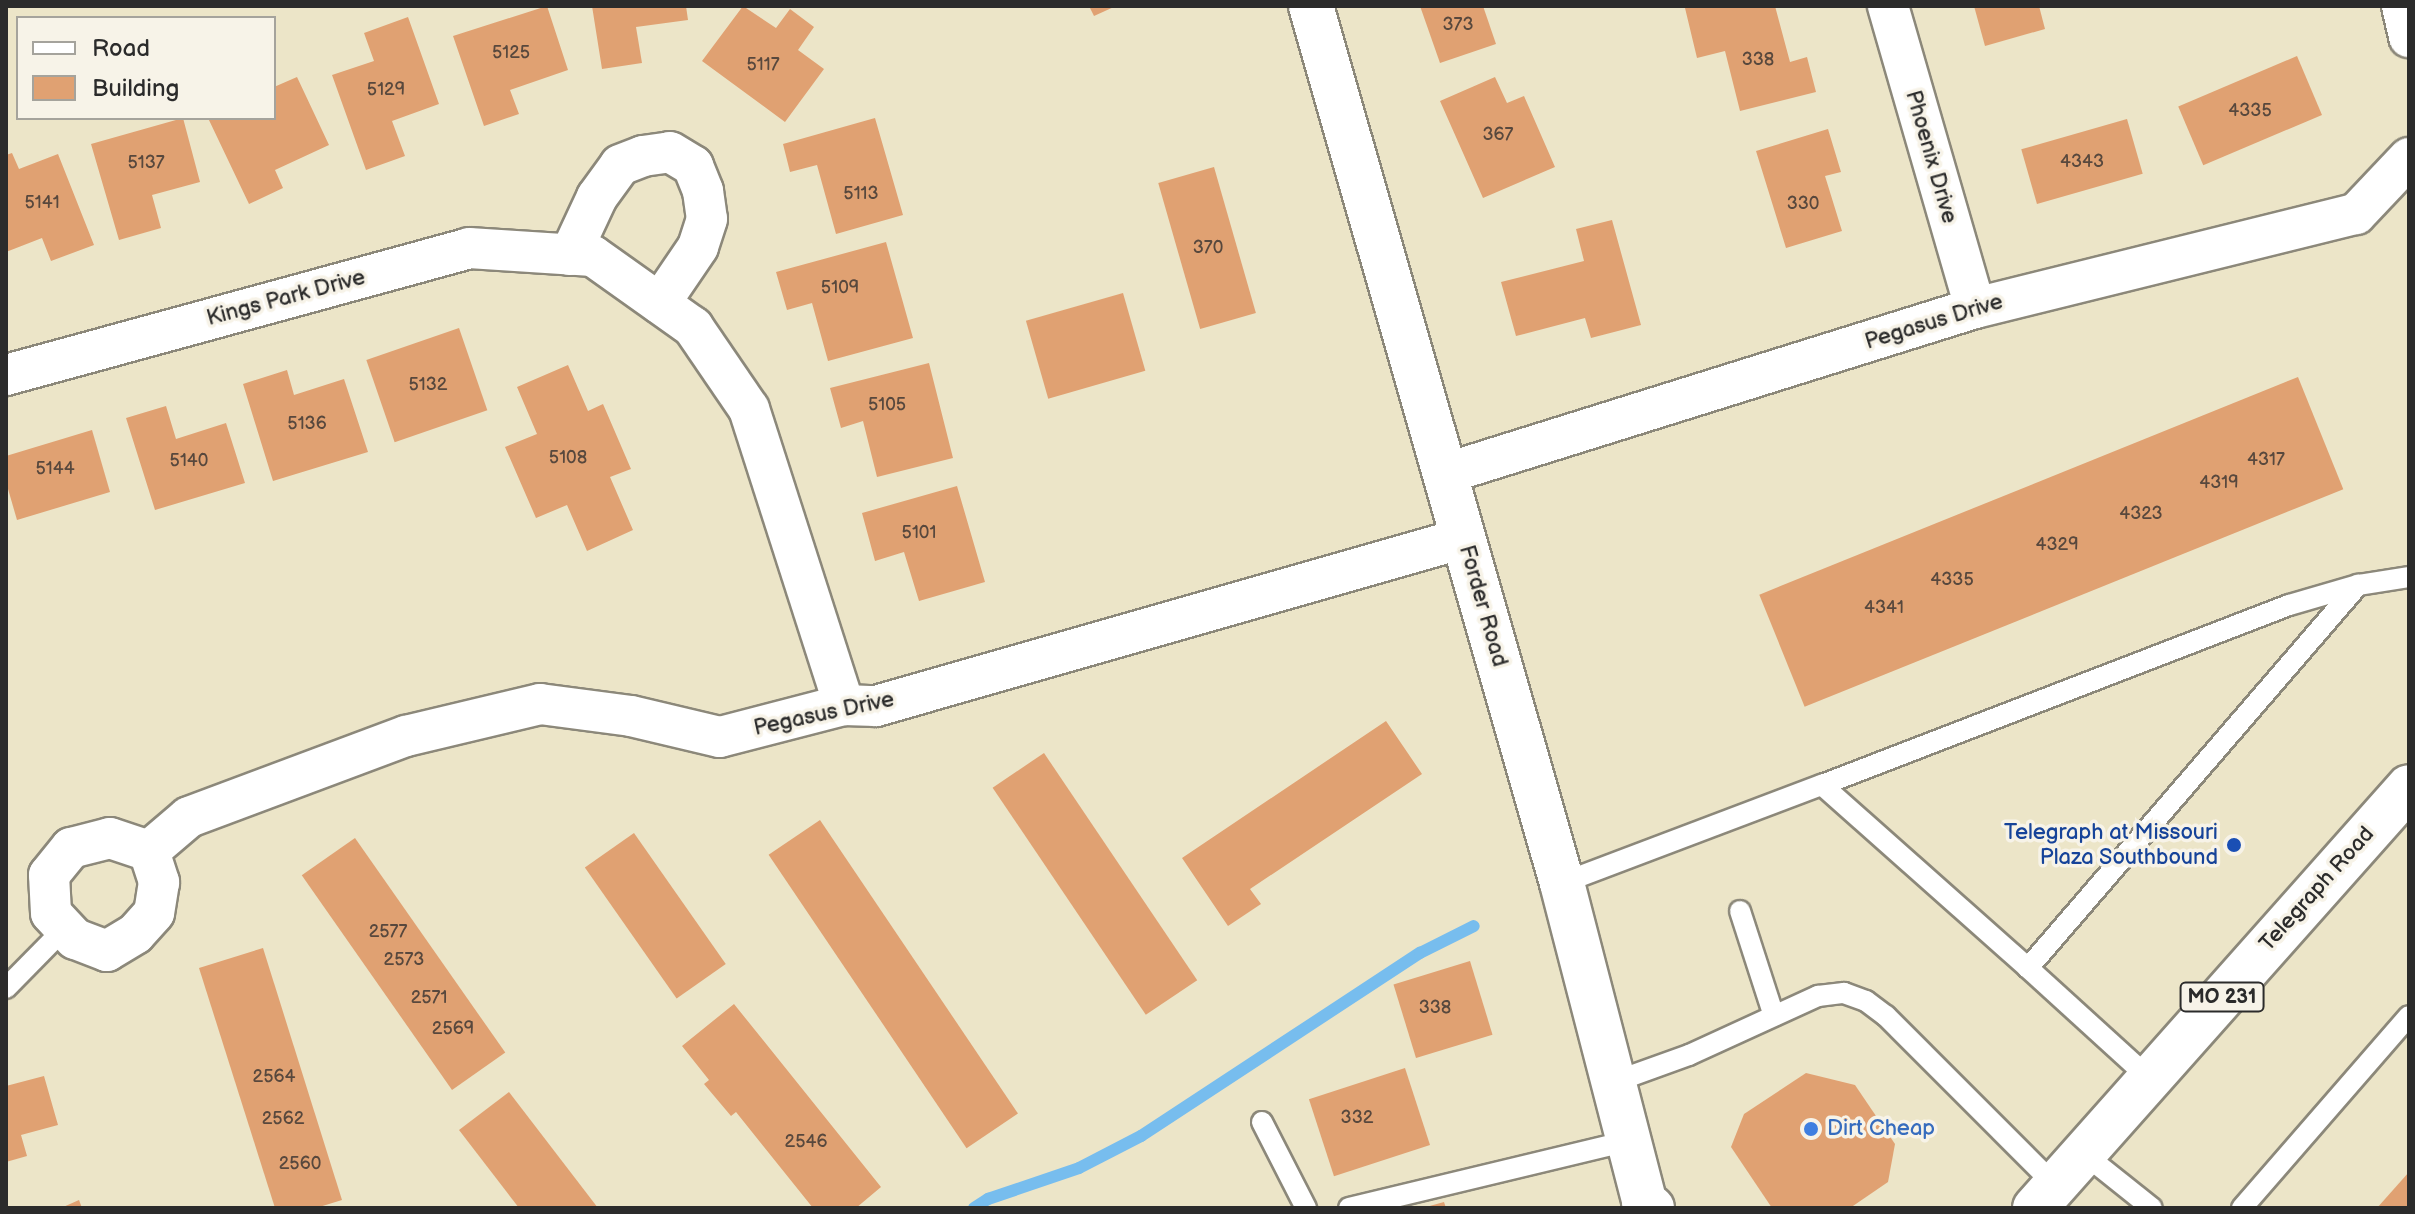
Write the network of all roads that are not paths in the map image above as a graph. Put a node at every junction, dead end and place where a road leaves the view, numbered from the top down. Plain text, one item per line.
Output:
1 (1311, 6) edge
2 (1888, 6) edge
3 (2402, 6) edge
4 (2409, 37) edge
5 (2409, 158) edge
6 (570, 255) junction
7 (660, 303) junction
8 (1975, 308) junction
9 (6, 375) edge
10 (1444, 474) junction
11 (1464, 538) junction
12 (2409, 577) edge
13 (2358, 585) junction
14 (844, 705) junction
15 (1822, 785) junction
16 (2409, 787) edge
17 (149, 851) junction
18 (1562, 883) junction
19 (1740, 911) dead end
20 (65, 928) junction
21 (2028, 968) junction
22 (6, 988) edge
23 (1774, 1016) junction
24 (2409, 1016) edge
25 (2149, 1078) junction
26 (1614, 1082) junction
27 (1262, 1122) dead end
28 (1629, 1141) junction
29 (2058, 1182) edge
30 (1647, 1206) edge
31 (1306, 1208) edge
32 (1349, 1208) edge
33 (2152, 1208) edge
34 (2242, 1208) edge

1 - 10 main road, Forder Road
2 - 8 street, Phoenix Drive
3 - 4 street
5 - 8 street, Pegasus Drive
6 - 7 street, Kings Park Drive
6 - 7 street
6 - 9 street, Kings Park Drive
7 - 14 street, Kings Park Drive
8 - 10 street, Pegasus Drive
10 - 11 main road, Forder Road
11 - 14 street, Pegasus Drive
11 - 18 main road, Forder Road
12 - 13 lane
13 - 15 lane
13 - 21 lane
14 - 17 street, Pegasus Drive
15 - 18 lane
15 - 21 lane
16 - 25 main road, Telegraph Road / MO 231
17 - 20 street
17 - 20 street
18 - 26 main road, Forder Road
19 - 23 lane
20 - 22 lane
21 - 25 lane
23 - 26 lane
23 - 29 lane
24 - 34 lane
25 - 29 main road, Telegraph Road / MO 231
26 - 28 main road, Forder Road
27 - 31 lane
28 - 30 main road, Forder Road
28 - 32 lane
29 - 33 lane

